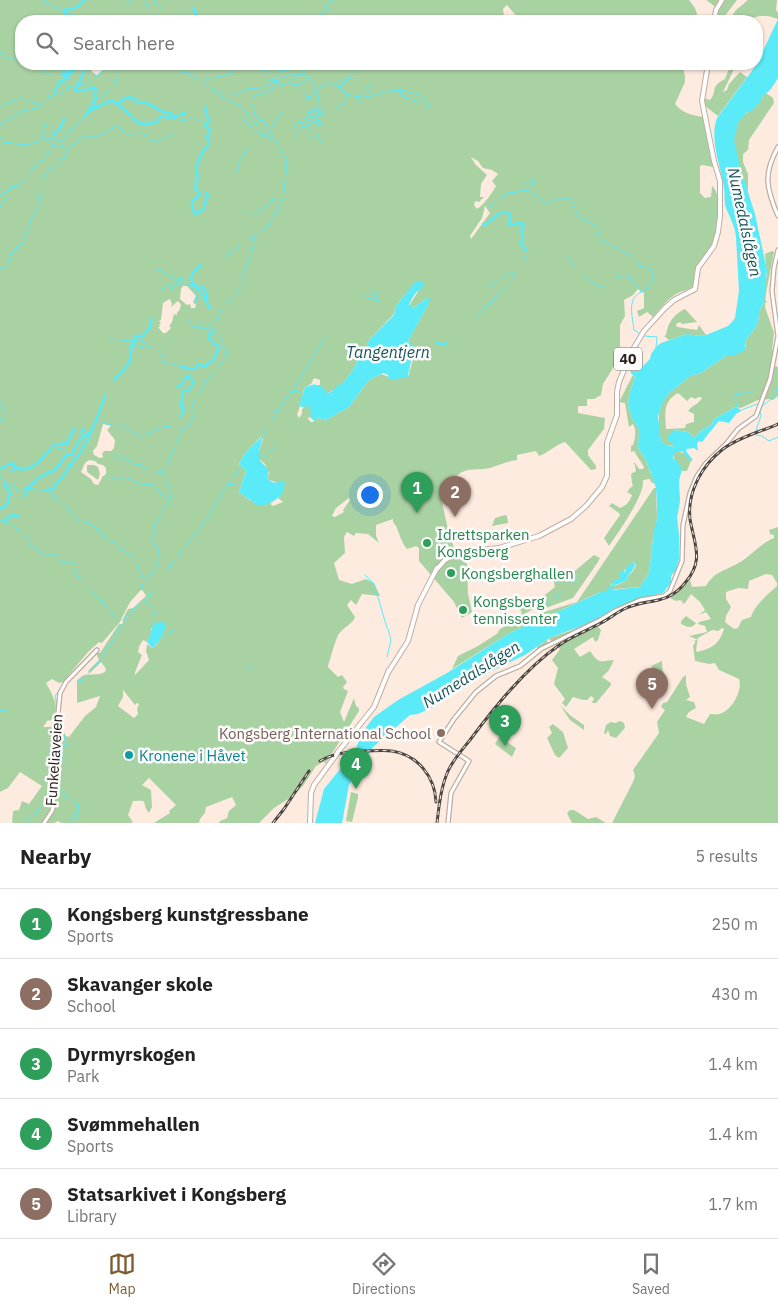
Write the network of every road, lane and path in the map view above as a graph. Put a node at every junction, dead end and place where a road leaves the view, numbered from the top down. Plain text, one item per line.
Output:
1 (722, 0) edge
2 (715, 15) edge
3 (707, 70) edge
4 (778, 147) edge
5 (778, 216) edge
6 (778, 250) edge
7 (97, 650) dead end
8 (44, 823) edge
9 (310, 823) edge
10 (448, 823) edge

1 - 2 main road
3 - 9 main road, 40
4 - 5 main road
6 - 10 main road
7 - 8 main road, Funkeliaveien

